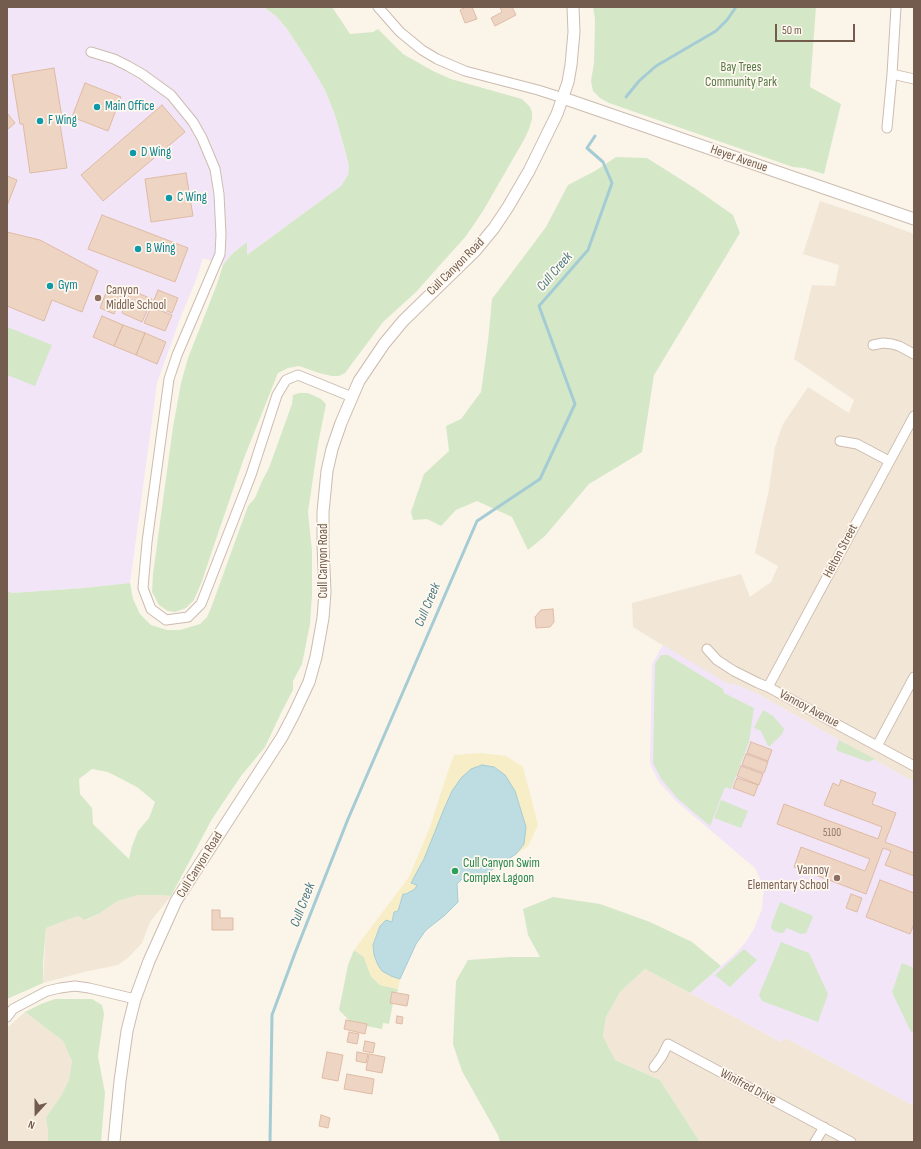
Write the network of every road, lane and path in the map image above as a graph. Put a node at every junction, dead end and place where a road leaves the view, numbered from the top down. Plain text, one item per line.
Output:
1 (378, 7) edge
2 (573, 7) edge
3 (896, 7) edge
4 (91, 52) dead end
5 (892, 74) junction
6 (914, 79) edge
7 (563, 98) junction
8 (887, 128) dead end
9 (914, 219) edge
10 (873, 345) dead end
11 (914, 354) edge
12 (352, 397) junction
13 (914, 416) edge
14 (840, 440) dead end
15 (889, 461) junction
16 (707, 649) dead end
17 (914, 677) edge
18 (768, 687) junction
19 (877, 746) junction
20 (914, 766) edge
21 (135, 999) junction
22 (7, 1017) edge
23 (654, 1068) dead end
24 (824, 1126) junction
25 (114, 1142) edge
26 (815, 1142) edge
27 (851, 1142) edge

1 - 7 street
2 - 7 street, Cull Canyon Road
3 - 5 street
4 - 12 street
5 - 6 street
5 - 8 street
7 - 9 street, Heyer Avenue
7 - 12 street, Cull Canyon Road
10 - 11 street
12 - 21 street, Cull Canyon Road
13 - 15 street, Helton Street
14 - 15 street
15 - 18 street, Helton Street
16 - 18 street, Vannoy Avenue
17 - 19 street
18 - 19 street, Vannoy Avenue
19 - 20 street, Vannoy Avenue
21 - 22 street
21 - 25 street, Cull Canyon Road
23 - 24 street, Winifred Drive
24 - 26 street
24 - 27 street, Winifred Drive

